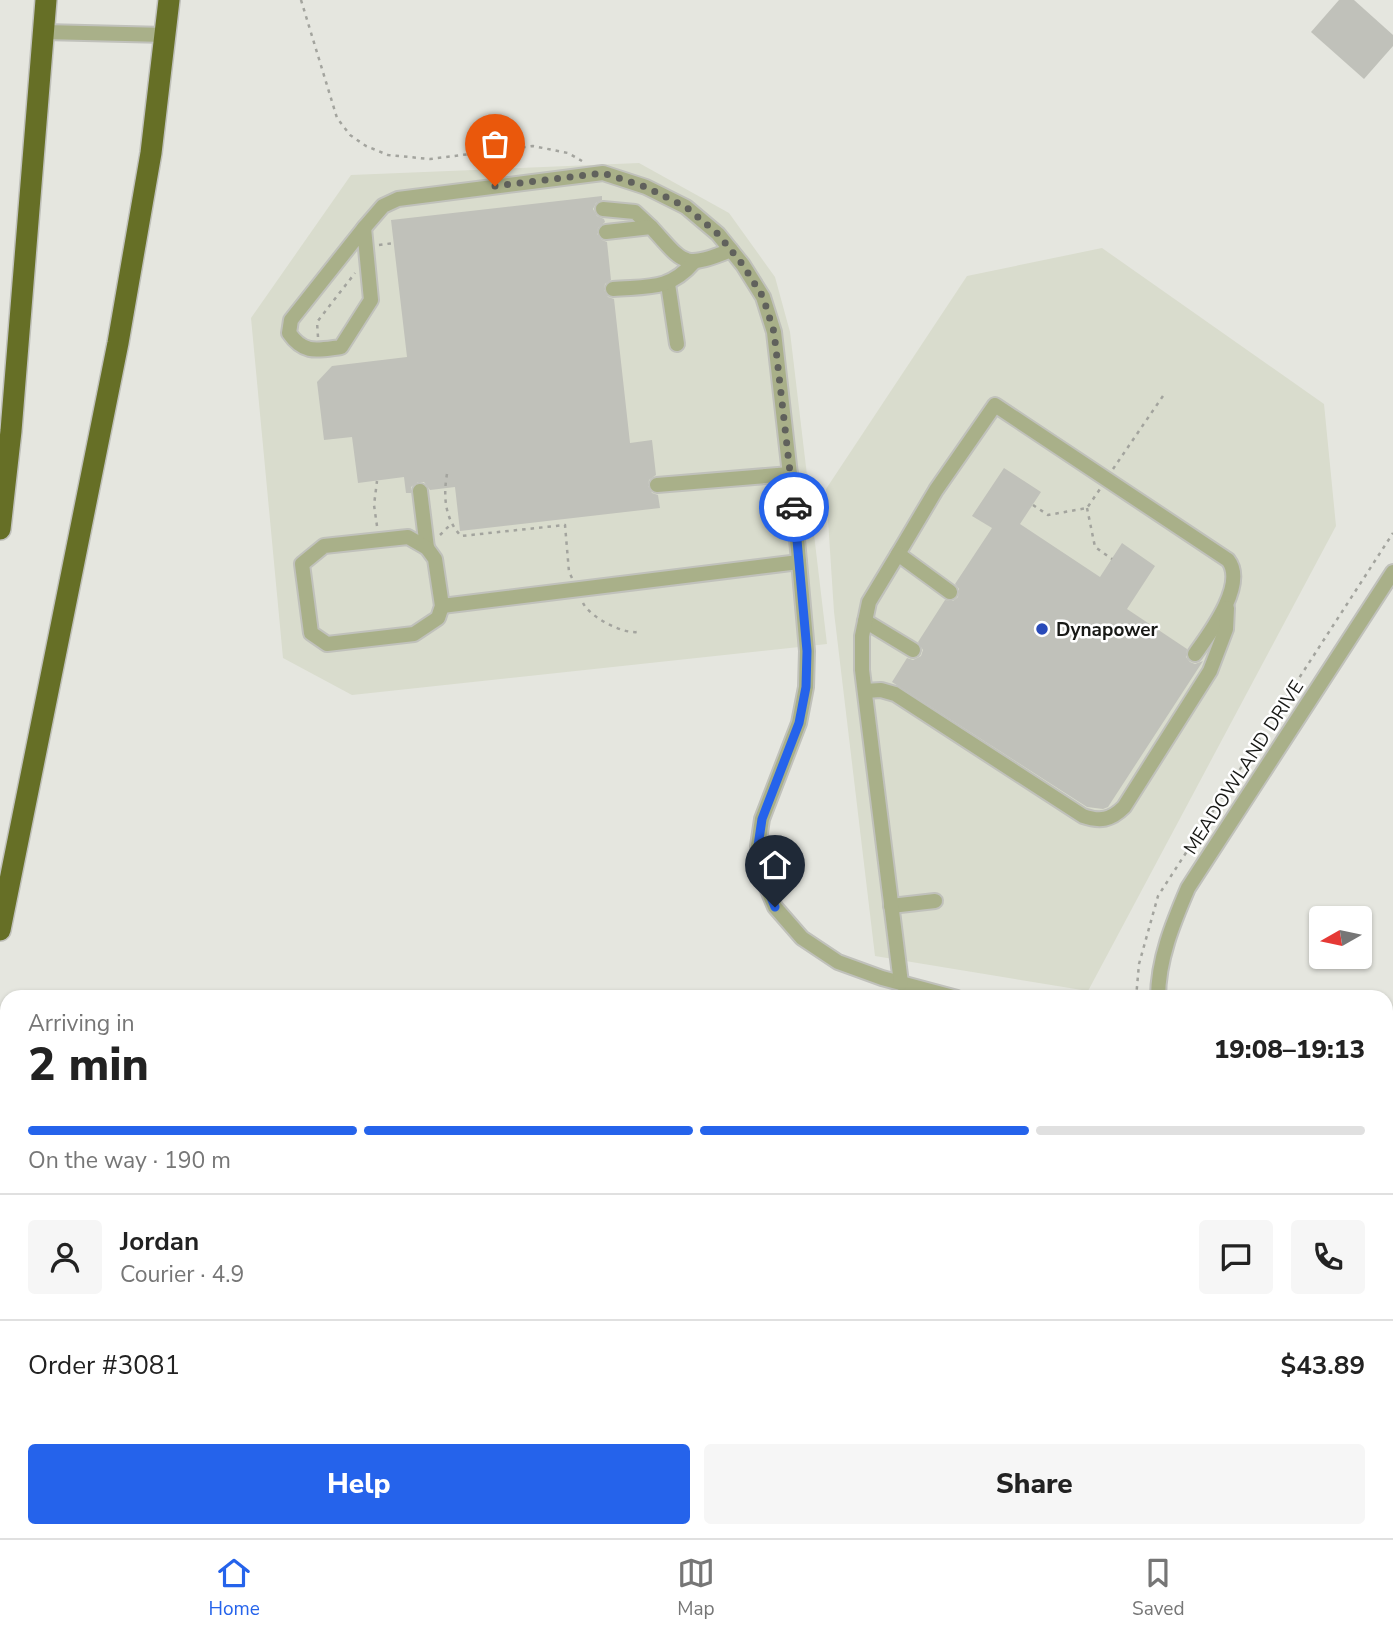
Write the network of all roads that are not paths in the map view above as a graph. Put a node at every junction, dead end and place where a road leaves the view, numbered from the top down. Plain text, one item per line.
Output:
1 (46, 0) edge
2 (169, 0) edge
3 (44, 32) junction
4 (166, 35) junction
5 (603, 209) dead end
6 (651, 227) junction
7 (364, 228) junction
8 (606, 232) dead end
9 (731, 250) junction
10 (694, 262) junction
11 (668, 284) junction
12 (613, 289) dead end
13 (677, 344) dead end
14 (790, 474) junction
15 (657, 485) dead end
16 (420, 491) dead end
17 (0, 529) edge
18 (427, 548) junction
19 (898, 554) junction
20 (799, 562) junction
21 (1393, 572) edge
22 (950, 592) dead end
23 (1227, 600) junction
24 (442, 606) junction
25 (865, 621) junction
26 (913, 650) dead end
27 (1195, 654) dead end
28 (864, 691) junction
29 (935, 901) dead end
30 (891, 906) junction
31 (0, 930) edge
32 (901, 983) junction
33 (927, 990) edge
34 (1159, 990) edge

1 - 3 highway
2 - 4 highway
3 - 4 street
3 - 17 highway
4 - 31 highway
5 - 6 street
6 - 8 street
6 - 10 street
7 - 7 street
7 - 9 street
9 - 10 street
9 - 14 street
10 - 11 street
11 - 12 street
11 - 13 street
14 - 15 street
14 - 20 street
16 - 18 street
18 - 24 street
18 - 24 street
19 - 22 street
19 - 23 street
19 - 25 street
20 - 24 street
20 - 32 street
21 - 34 street, MEADOWLAND DRIVE
23 - 27 street
23 - 28 street
25 - 26 street
25 - 28 street
28 - 30 street
29 - 30 street
30 - 32 street
32 - 33 street

